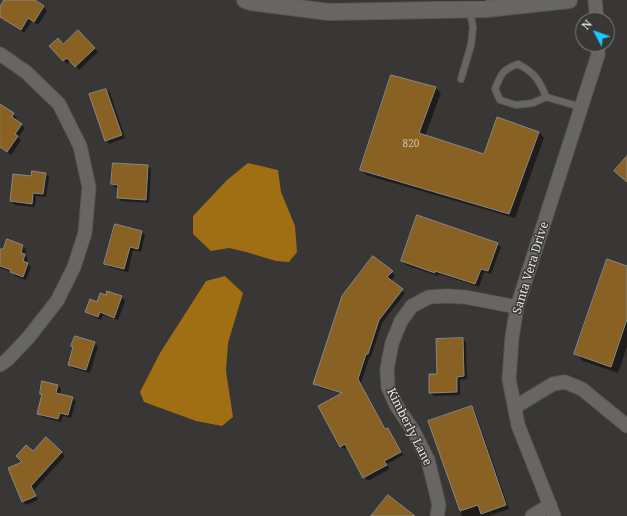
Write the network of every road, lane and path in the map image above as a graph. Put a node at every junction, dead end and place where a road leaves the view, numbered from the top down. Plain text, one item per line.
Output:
1 (245, 0) edge
2 (569, 0) edge
3 (595, 0) edge
4 (470, 10) junction
5 (596, 12) edge
6 (598, 52) edge
7 (0, 54) edge
8 (461, 79) dead end
9 (546, 97) junction
10 (582, 107) junction
11 (517, 307) junction
12 (0, 365) edge
13 (515, 407) junction
14 (627, 426) edge
15 (552, 511) edge
16 (437, 516) edge
17 (532, 516) edge

1 - 4 street
2 - 4 street
3 - 5 street
4 - 8 lane
6 - 10 street, Santa Vera Drive
7 - 12 street
9 - 9 lane
9 - 10 lane
10 - 11 street, Santa Vera Drive
11 - 13 street, Santa Vera Drive
11 - 16 street, Kimberly Lane
13 - 14 street
13 - 15 street, Santa Vera Drive
15 - 17 street

